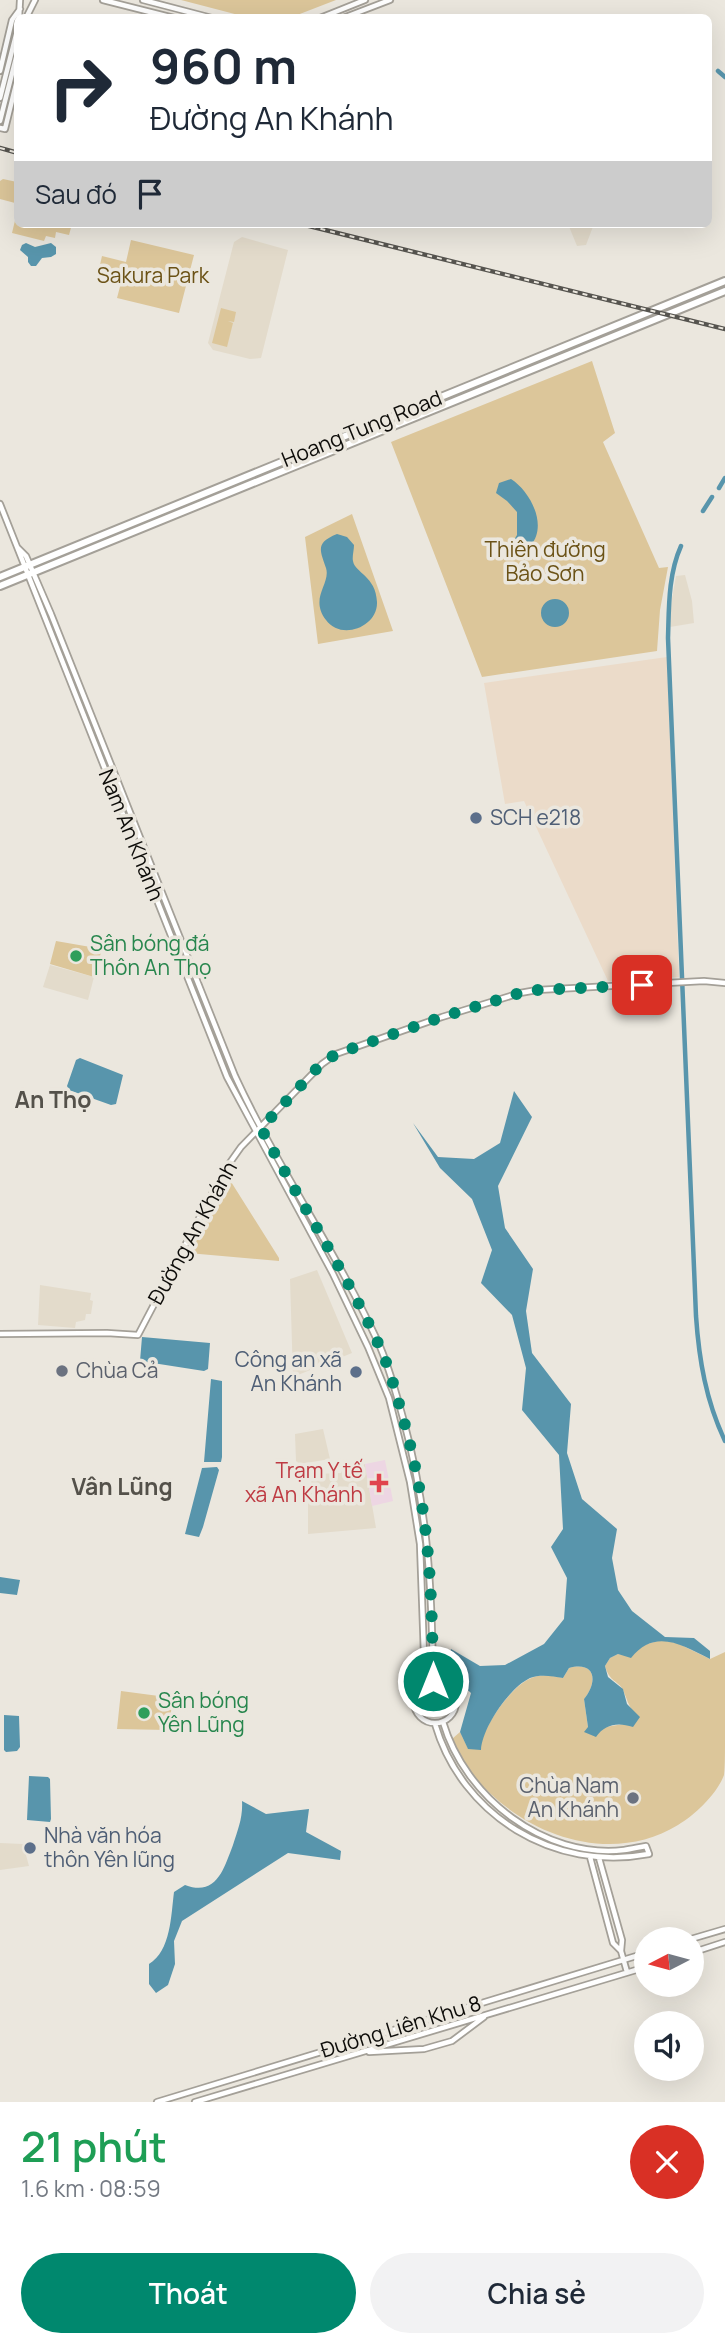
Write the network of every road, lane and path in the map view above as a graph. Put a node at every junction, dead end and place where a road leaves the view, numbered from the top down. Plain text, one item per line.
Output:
1 (20, 0) edge
2 (103, 0) edge
3 (143, 0) edge
4 (365, 0) edge
5 (390, 0) edge
6 (20, 9) junction
7 (16, 14) edge
8 (19, 14) edge
9 (158, 14) edge
10 (197, 14) edge
11 (330, 14) edge
12 (353, 14) edge
13 (14, 17) edge
14 (14, 41) edge
15 (14, 66) edge
16 (0, 71) edge
17 (14, 89) edge
18 (0, 98) edge
19 (0, 121) edge
20 (2, 128) edge
21 (725, 281) edge
22 (725, 291) edge
23 (550, 352) junction
24 (554, 361) junction
25 (474, 383) junction
26 (478, 392) junction
27 (0, 504) edge
28 (29, 570) junction
29 (0, 577) edge
30 (0, 586) edge
31 (58, 631) junction
32 (51, 634) junction
33 (185, 951) junction
34 (177, 952) junction
35 (725, 983) edge
36 (261, 1128) junction
37 (256, 1133) junction
38 (0, 1334) edge
39 (418, 1479) junction
40 (410, 1480) junction
41 (433, 1681) junction
42 (425, 1683) junction
43 (443, 1722) junction
44 (435, 1724) junction
45 (590, 1857) junction
46 (599, 1858) junction
47 (725, 1929) edge
48 (704, 1935) edge
49 (725, 1942) edge
50 (704, 1949) edge
51 (621, 1951) junction
52 (634, 1956) edge
53 (624, 1959) junction
54 (634, 1970) edge
55 (628, 1972) junction
56 (488, 2014) junction
57 (361, 2052) junction
58 (157, 2102) edge
59 (195, 2102) edge

1 - 6 street
2 - 9 street
3 - 10 street
4 - 11 street
5 - 12 street
6 - 7 street
6 - 8 street
13 - 16 street
14 - 18 street
15 - 19 street
17 - 20 street
21 - 23 main road, Hoang Tung Road
22 - 24 main road, Hoang Tung Road
23 - 24 main road
23 - 25 main road, Hoang Tung Road
24 - 26 main road, Hoang Tung Road
25 - 26 main road
25 - 28 main road, Hoang Tung Road
26 - 28 main road, Hoang Tung Road
27 - 28 street
28 - 29 main road, Hoang Tung Road
28 - 30 main road, Hoang Tung Road
28 - 31 street, Nam An Khánh
28 - 32 street, Nam An Khánh
31 - 32 street
31 - 33 street, Nam An Khánh
32 - 34 street, Nam An Khánh
33 - 34 street
33 - 36 street, Nam An Khánh
34 - 37 street, Nam An Khánh
35 - 36 street, Đường An Khánh
36 - 37 street, Đường An Khánh
36 - 39 street, Nam An Khánh
37 - 38 street, Đường An Khánh
37 - 40 street, Nam An Khánh
39 - 40 street
39 - 41 street, Nam An Khánh
40 - 42 street, Nam An Khánh
41 - 42 street
41 - 43 street
42 - 44 street
43 - 44 street
43 - 46 street
44 - 45 street
45 - 46 street
45 - 51 street
46 - 51 street
47 - 48 street
49 - 50 street
51 - 53 street
52 - 53 street, Đường Liên Khu 8
53 - 55 street
53 - 58 street, Đường Liên Khu 8
54 - 55 street, Đường Liên Khu 8
55 - 56 street, Đường Liên Khu 8
56 - 57 street, Đường Liên Khu 8
56 - 57 street
57 - 59 street, Đường Liên Khu 8

